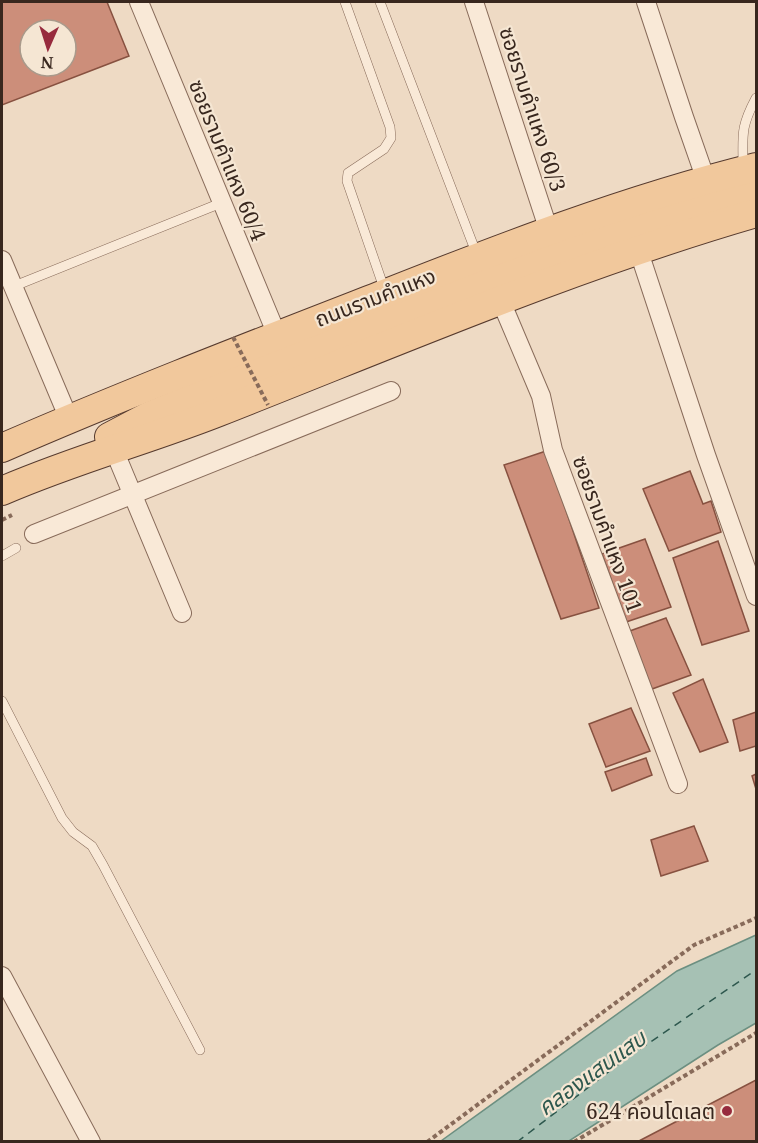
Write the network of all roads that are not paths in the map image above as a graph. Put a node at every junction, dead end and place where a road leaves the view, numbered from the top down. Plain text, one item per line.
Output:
1 (139, 2) edge
2 (345, 2) edge
3 (380, 2) edge
4 (474, 2) edge
5 (646, 2) edge
6 (756, 98) edge
7 (752, 176) edge
8 (706, 180) junction
9 (221, 203) junction
10 (756, 213) edge
11 (549, 231) junction
12 (638, 249) junction
13 (478, 257) junction
14 (2, 260) edge
15 (12, 287) junction
16 (386, 293) junction
17 (500, 299) junction
18 (277, 335) junction
19 (391, 391) dead end
20 (69, 419) junction
21 (2, 448) edge
22 (114, 450) junction
23 (44, 472) junction
24 (2, 491) edge
25 (132, 494) junction
26 (34, 534) dead end
27 (16, 548) dead end
28 (2, 556) edge
29 (756, 596) edge
30 (182, 613) dead end
31 (2, 701) edge
32 (678, 784) dead end
33 (2, 976) edge
34 (200, 1050) dead end
35 (91, 1142) edge

1 - 9 street, ซอยรามคำแหง 60/4
2 - 16 lane
3 - 13 lane
4 - 11 street, ซอยรามคำแหง 60/3
5 - 8 street
6 - 7 lane
7 - 8 main road, ถนนรามคำแหง
7 - 23 main road, ถนนรามคำแหง
8 - 11 main road, ถนนรามคำแหง
9 - 15 lane
9 - 18 street, ซอยรามคำแหง 60/4
10 - 12 main road, ถนนรามคำแหง
11 - 13 main road, ถนนรามคำแหง
12 - 17 main road, ถนนรามคำแหง
12 - 29 street
13 - 16 main road, ถนนรามคำแหง
14 - 15 street
15 - 20 street
16 - 18 main road, ถนนรามคำแหง
17 - 22 main road, ถนนรามคำแหง
17 - 32 street, ซอยรามคำแหง 101
18 - 20 main road, ถนนรามคำแหง
19 - 25 street
20 - 21 main road, ถนนรามคำแหง
22 - 23 main road, ถนนรามคำแหง
22 - 25 street
23 - 24 main road, ถนนรามคำแหง
25 - 26 street
25 - 30 street
27 - 28 lane
31 - 34 lane
33 - 35 street

